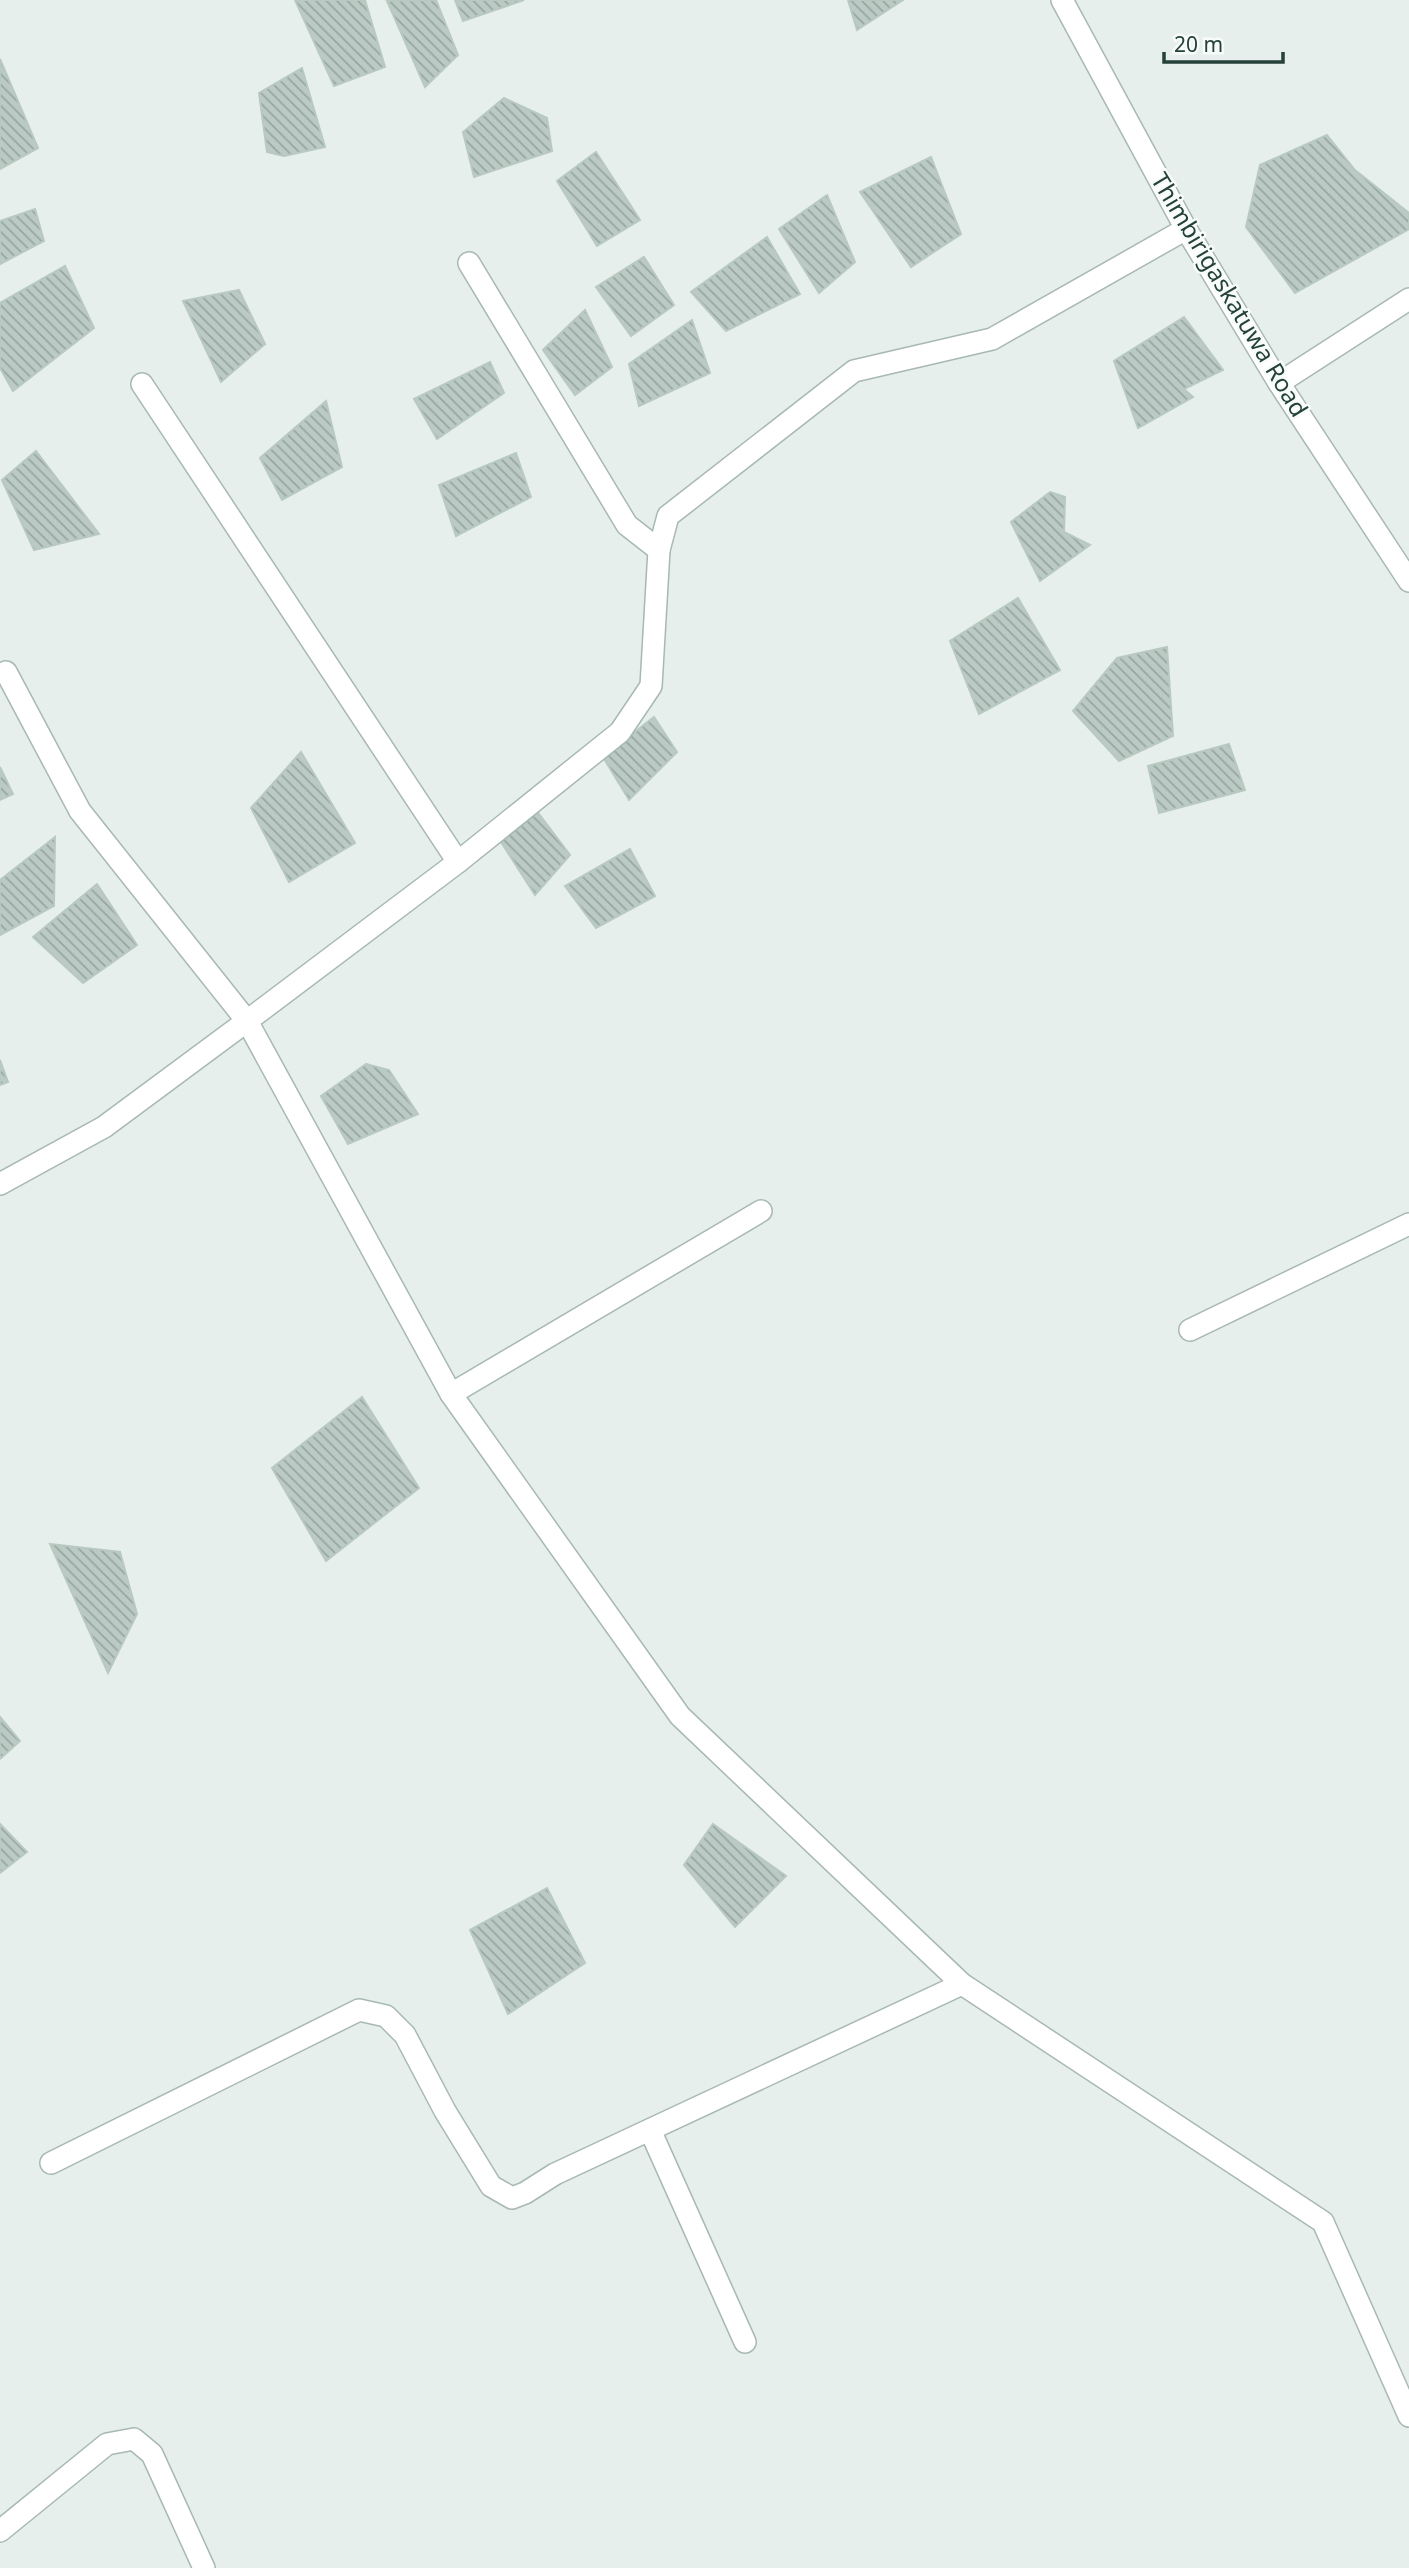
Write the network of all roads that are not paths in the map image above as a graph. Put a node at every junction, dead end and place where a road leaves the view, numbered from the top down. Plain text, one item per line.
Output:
1 (1062, 0) edge
2 (1186, 229) junction
3 (470, 263) dead end
4 (1409, 299) edge
5 (1279, 383) junction
6 (142, 384) dead end
7 (659, 551) junction
8 (1409, 581) edge
9 (6, 672) dead end
10 (458, 862) junction
11 (247, 1021) junction
12 (0, 1184) edge
13 (761, 1211) dead end
14 (1409, 1224) edge
15 (1189, 1330) dead end
16 (451, 1394) junction
17 (962, 1984) junction
18 (650, 2130) junction
19 (51, 2163) dead end
20 (745, 2342) dead end
21 (1409, 2416) edge
22 (0, 2530) edge
23 (204, 2568) edge

1 - 2 street, Thimbirigaskatuwa Road
2 - 5 street, Thimbirigaskatuwa Road
2 - 7 street
3 - 7 street
4 - 5 street
5 - 8 street, Thimbirigaskatuwa Road
6 - 10 street
7 - 10 street
9 - 11 street
10 - 11 street
11 - 12 street
11 - 16 street
13 - 16 street
14 - 15 street
16 - 17 street
17 - 18 street
17 - 21 street
18 - 19 street
18 - 20 street
22 - 23 street

